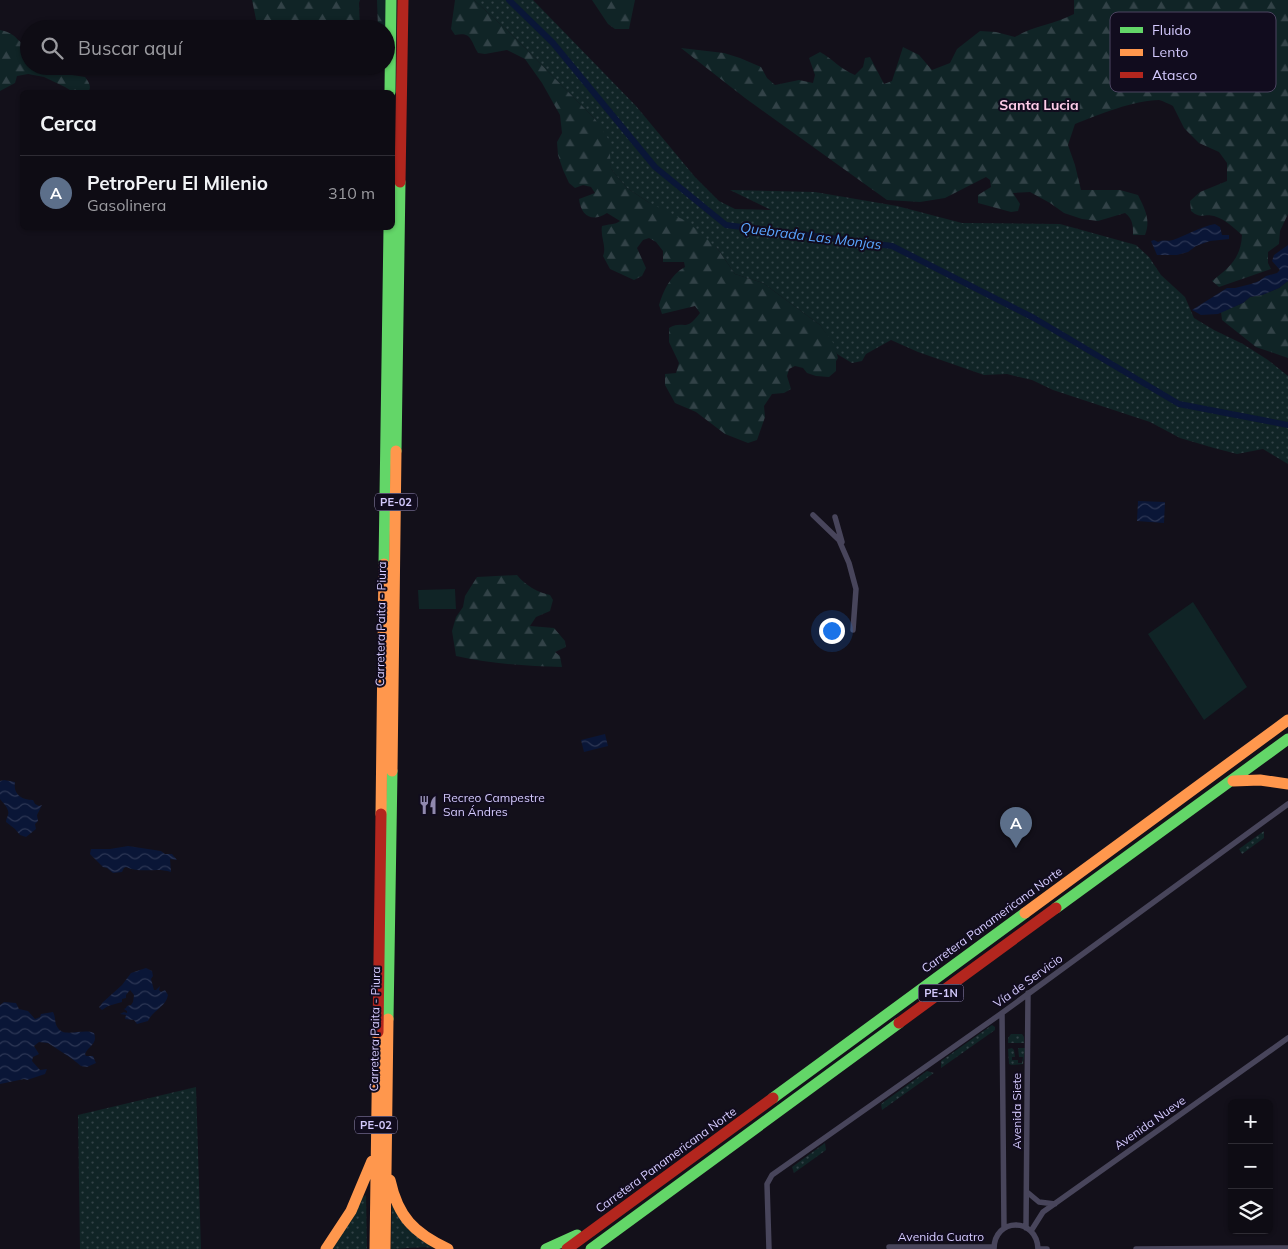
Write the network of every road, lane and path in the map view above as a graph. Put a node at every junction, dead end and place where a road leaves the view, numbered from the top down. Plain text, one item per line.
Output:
1 (391, 0) edge
2 (403, 0) edge
3 (391, 20) edge
4 (390, 75) edge
5 (390, 90) edge
6 (389, 230) edge
7 (814, 515) dead end
8 (835, 517) dead end
9 (844, 549) junction
10 (853, 630) dead end
11 (1288, 720) edge
12 (1288, 739) edge
13 (1231, 781) junction
14 (1288, 784) edge
15 (1288, 804) edge
16 (1149, 822) junction
17 (1159, 834) junction
18 (1028, 994) junction
19 (1002, 1013) junction
20 (1288, 1038) edge
21 (830, 1056) junction
22 (839, 1067) junction
23 (381, 1151) junction
24 (1027, 1192) junction
25 (1055, 1204) junction
26 (606, 1221) junction
27 (1004, 1228) junction
28 (1029, 1229) junction
29 (889, 1247) dead end
30 (592, 1248) edge
31 (994, 1248) edge
32 (1288, 1248) edge
33 (326, 1249) edge
34 (375, 1249) edge
35 (385, 1249) edge
36 (448, 1249) edge
37 (546, 1249) edge
38 (567, 1249) edge
39 (769, 1249) edge
40 (1038, 1249) edge
41 (1047, 1249) edge
42 (1136, 1249) edge

1 - 3 highway
2 - 23 highway, Carretera Paita - Piura / PE-02
4 - 5 highway
6 - 23 highway, Carretera Paita - Piura / PE-02
7 - 9 street
8 - 9 street
9 - 10 street
11 - 16 highway, Carretera Panamericana Norte / PE-1N
12 - 13 highway, PE-1N
13 - 14 highway
13 - 17 highway, PE-1N
15 - 18 street, Vía de Servicio
16 - 17 highway
16 - 21 highway, Carretera Panamericana Norte / PE-1N
17 - 22 highway, PE-1N
18 - 19 street, Vía de Servicio
18 - 24 street, Avenida Siete
19 - 27 street, Avenida Siete
19 - 39 street, Vía de Servicio
20 - 25 street, Avenida Nueve
21 - 22 highway
21 - 26 highway, Carretera Panamericana Norte / PE-1N
22 - 30 highway, PE-1N
23 - 33 highway
23 - 34 highway, Carretera Paita - Piura / PE-02
23 - 35 highway, Carretera Paita - Piura / PE-02
23 - 36 highway
24 - 25 street
24 - 28 street, Avenida Siete
25 - 28 street, Avenida Nueve
26 - 37 highway
26 - 38 highway, Carretera Panamericana Norte / PE-1N
27 - 28 street
27 - 31 street
28 - 40 street
29 - 31 street, Avenida Cuatro
32 - 42 street
40 - 41 street

